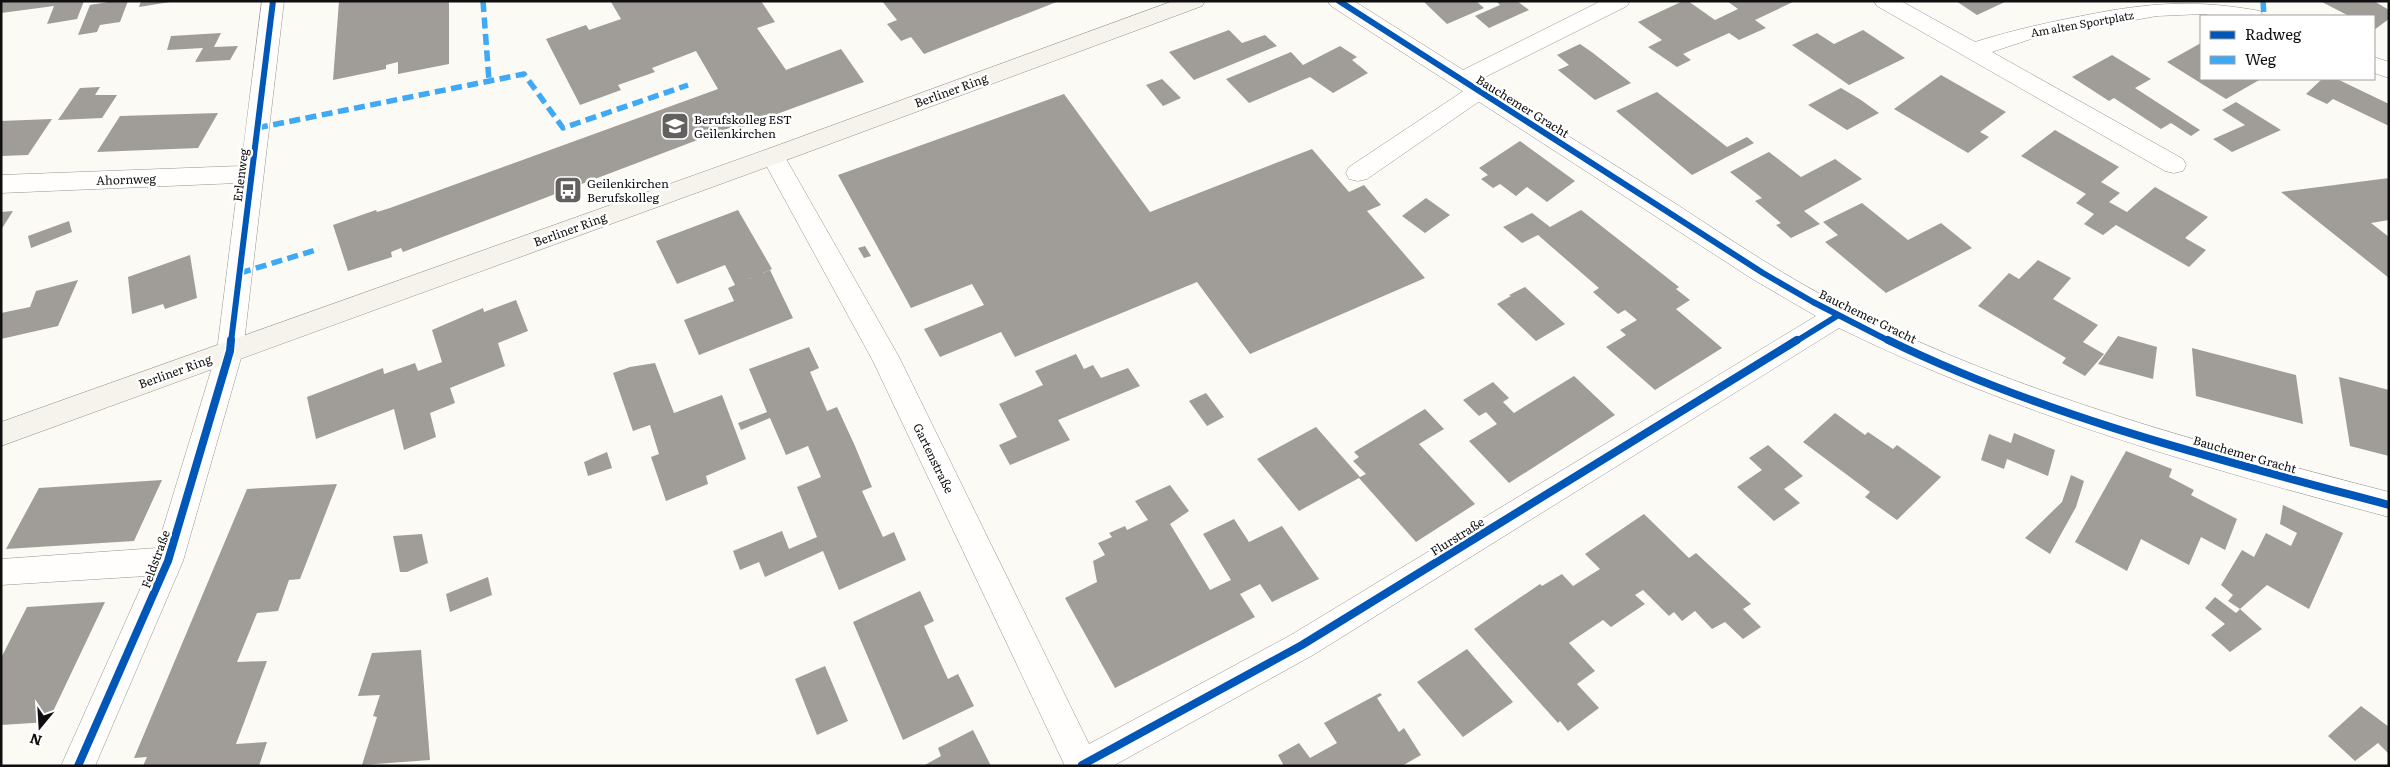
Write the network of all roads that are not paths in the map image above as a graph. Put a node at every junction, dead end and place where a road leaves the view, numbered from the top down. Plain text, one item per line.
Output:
1 (273, 1) edge
2 (1194, 1) edge
3 (1339, 1) edge
4 (1619, 1) edge
5 (1886, 1) edge
6 (2247, 15) edge
7 (1974, 50) junction
8 (2375, 64) edge
9 (2389, 70) edge
10 (1470, 85) junction
11 (773, 156) junction
12 (2174, 165) dead end
13 (252, 174) junction
14 (1358, 174) dead end
15 (1, 184) edge
16 (1837, 316) junction
17 (230, 351) junction
18 (1, 434) edge
19 (2389, 505) edge
20 (168, 561) junction
21 (1, 572) edge
22 (1082, 765) edge
23 (78, 766) edge

1 - 13 street, Erlenweg
2 - 11 main road, Berliner Ring
3 - 10 street, Bauchemer Gracht
4 - 10 street
5 - 7 street
6 - 7 street, Am alten Sportplatz
7 - 12 street
8 - 9 street
10 - 14 street
10 - 16 street, Bauchemer Gracht
11 - 17 main road, Berliner Ring
11 - 22 street, Gartenstraße
13 - 15 street, Ahornweg
13 - 17 street, Erlenweg
16 - 19 street, Bauchemer Gracht
16 - 22 street, Flurstraße
17 - 18 main road, Berliner Ring
17 - 20 street, Feldstraße
20 - 21 street, Feldstraße
20 - 23 street, Feldstraße

